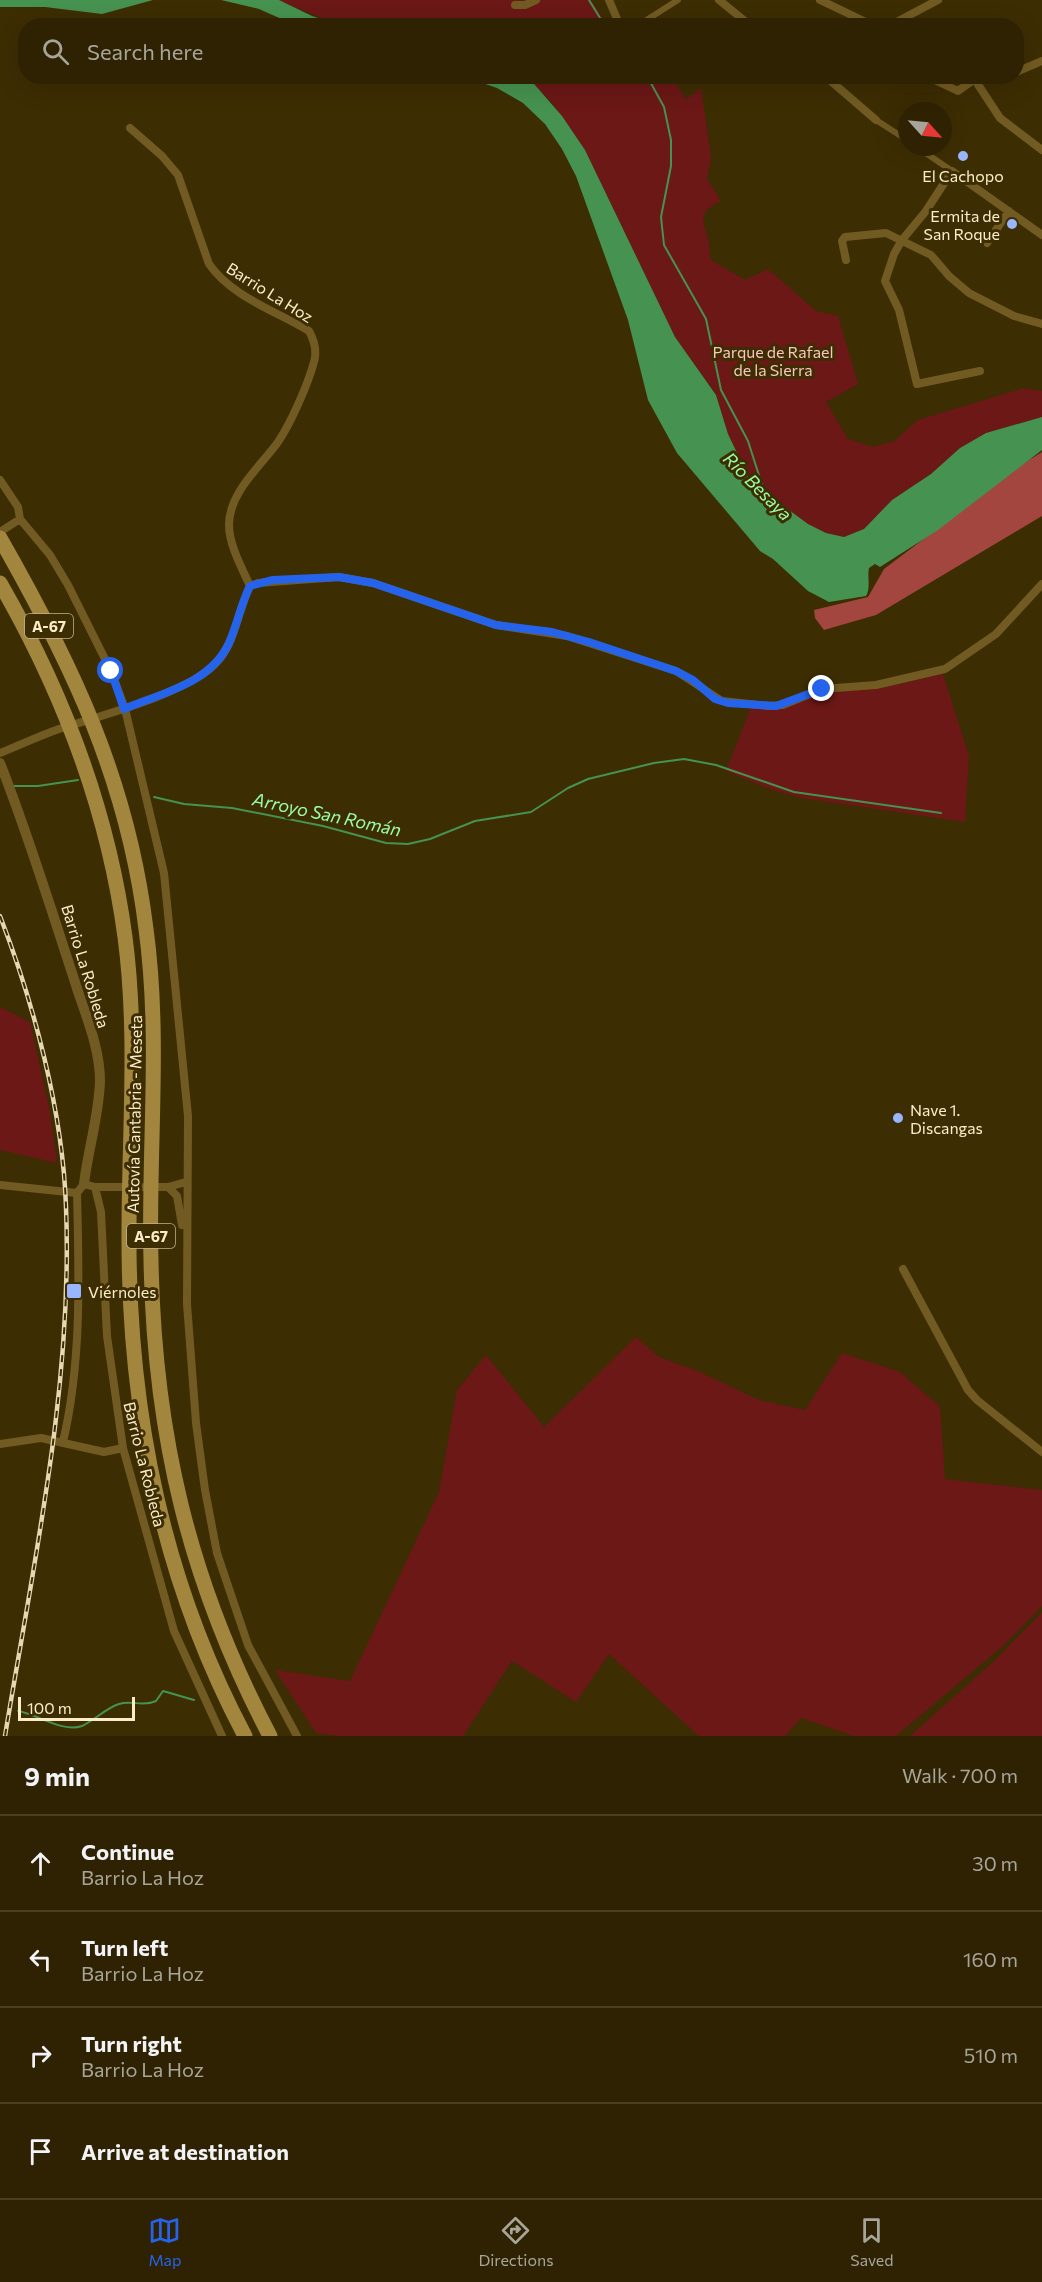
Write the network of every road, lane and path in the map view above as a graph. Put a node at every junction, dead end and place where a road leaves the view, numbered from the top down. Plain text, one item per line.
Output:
1 (536, 0) edge
2 (609, 0) edge
3 (678, 0) edge
4 (719, 0) edge
5 (820, 0) edge
6 (938, 0) edge
7 (514, 5) dead end
8 (617, 18) edge
9 (650, 18) edge
10 (741, 18) edge
11 (857, 18) edge
12 (904, 18) edge
13 (1042, 61) edge
14 (1024, 69) edge
15 (834, 84) edge
16 (942, 84) edge
17 (970, 84) edge
18 (980, 84) edge
19 (876, 120) joint
20 (130, 128) dead end
21 (898, 134) edge
22 (1042, 150) edge
23 (930, 156) edge
24 (952, 171) junction
25 (1009, 211) junction
26 (1042, 235) edge
27 (902, 240) junction
28 (987, 243) dead end
29 (846, 260) dead end
30 (1042, 324) edge
31 (980, 371) dead end
32 (0, 480) edge
33 (20, 519) junction
34 (0, 537) edge
35 (0, 583) edge
36 (1042, 584) edge
37 (250, 586) junction
38 (124, 709) junction
39 (0, 753) edge
40 (0, 763) edge
41 (186, 1182) junction
42 (0, 1185) edge
43 (98, 1187) junction
44 (168, 1187) junction
45 (81, 1189) junction
46 (186, 1244) junction
47 (903, 1269) dead end
48 (63, 1442) junction
49 (0, 1444) edge
50 (123, 1448) junction
51 (1042, 1452) edge
52 (222, 1736) edge
53 (245, 1736) edge
54 (270, 1736) edge
55 (297, 1736) edge

1 - 7 street
2 - 8 street
3 - 9 street
4 - 10 street
5 - 11 street
6 - 12 street
13 - 14 street
15 - 19 street
16 - 17 street
18 - 22 street
19 - 21 street
20 - 37 street, Barrio La Hoz
23 - 24 street
24 - 25 street
24 - 27 street
25 - 26 street
25 - 28 street
27 - 29 street
27 - 30 street
27 - 31 street
32 - 33 street
33 - 34 street
33 - 38 street
34 - 54 highway, Autovía Cantabria - Meseta / A-67
35 - 53 highway, Autovía Cantabria - Meseta / A-67
36 - 37 street
37 - 38 street
38 - 39 street
38 - 41 street
40 - 45 street, Barrio La Robleda
41 - 44 street
41 - 46 street
42 - 45 street
43 - 44 street
43 - 45 street
43 - 50 street, Barrio La Robleda
44 - 46 street
45 - 48 street, Barrio La Robleda
46 - 55 street
47 - 51 street
48 - 49 street
48 - 50 street
50 - 52 street, Barrio La Robleda

